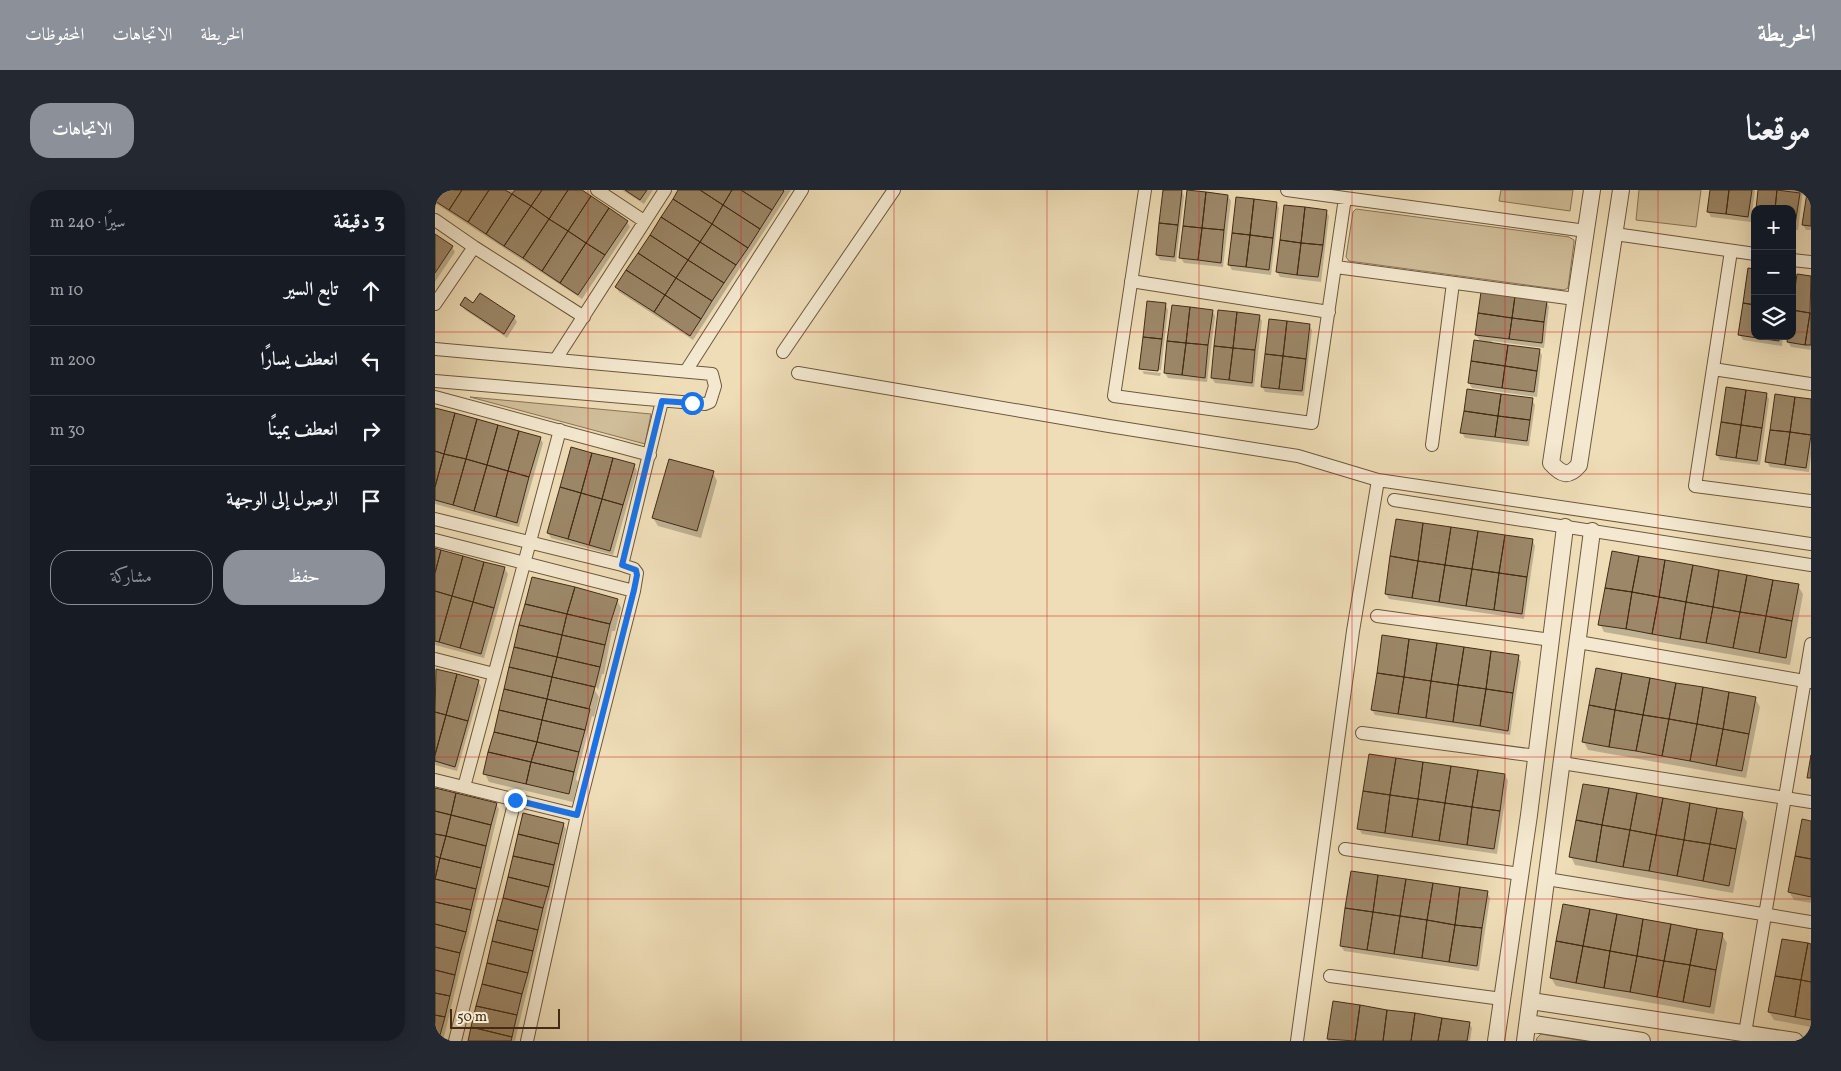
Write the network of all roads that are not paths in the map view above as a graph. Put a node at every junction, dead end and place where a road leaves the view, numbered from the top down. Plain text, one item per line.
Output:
1 (597, 190) edge
2 (665, 190) edge
3 (802, 190) edge
4 (894, 190) edge
5 (1145, 190) edge
6 (1287, 190) edge
7 (1592, 190) edge
8 (1621, 190) edge
9 (1345, 198) junction
10 (435, 220) edge
11 (644, 221) junction
12 (1586, 232) junction
13 (1615, 234) junction
14 (474, 247) junction
15 (1731, 251) junction
16 (1751, 254) edge
17 (1796, 260) edge
18 (1811, 262) edge
19 (1336, 267) junction
20 (1131, 281) junction
21 (1453, 283) junction
22 (1575, 299) junction
23 (435, 304) edge
24 (1329, 312) junction
25 (584, 317) junction
26 (435, 349) edge
27 (783, 352) dead end
28 (556, 359) junction
29 (1713, 369) junction
30 (686, 370) junction
31 (798, 374) dead end
32 (435, 381) edge
33 (1811, 384) edge
34 (435, 397) edge
35 (662, 401) junction
36 (559, 430) junction
37 (1432, 445) dead end
38 (650, 455) junction
39 (1378, 480) junction
40 (1394, 500) dead end
41 (1811, 501) edge
42 (435, 519) edge
43 (1565, 527) junction
44 (1592, 531) junction
45 (435, 540) edge
46 (530, 544) junction
47 (1811, 544) edge
48 (524, 562) junction
49 (622, 565) junction
50 (1811, 565) edge
51 (634, 590) junction
52 (1377, 616) dead end
53 (1551, 640) junction
54 (1578, 642) junction
55 (1811, 644) edge
56 (435, 659) edge
57 (494, 674) junction
58 (1808, 681) edge
59 (1361, 732) dead end
60 (1536, 756) junction
61 (1562, 763) junction
62 (435, 780) edge
63 (464, 787) junction
64 (1785, 798) junction
65 (515, 800) junction
66 (1811, 802) edge
67 (577, 815) junction
68 (1529, 815) junction
69 (1555, 818) junction
70 (1345, 849) dead end
71 (1520, 874) junction
72 (1547, 879) junction
73 (1766, 914) junction
74 (1811, 922) edge
75 (1330, 976) dead end
76 (1503, 998) junction
77 (1531, 1001) junction
78 (1528, 1023) junction
79 (1745, 1033) junction
80 (455, 1041) edge
81 (527, 1041) edge
82 (1297, 1041) edge
83 (1496, 1041) edge
84 (1525, 1041) edge
85 (1642, 1041) edge
86 (1795, 1041) edge

1 - 11 street
2 - 11 street
3 - 30 street
4 - 27 street
5 - 20 street
6 - 9 street
7 - 12 street
8 - 13 street
9 - 12 street
9 - 19 street
10 - 14 street
11 - 25 street
12 - 22 street
13 - 15 street
13 - 22 street
14 - 23 street
14 - 25 street
15 - 16 street
15 - 29 street
17 - 18 street
19 - 21 street
19 - 24 street
20 - 24 street
20 - 24 street
21 - 22 street
21 - 37 street
25 - 28 street
26 - 28 street
28 - 30 street
29 - 33 street
29 - 41 street
30 - 35 street
31 - 39 street
32 - 35 street
34 - 36 street
35 - 38 street
36 - 38 street
36 - 46 street
38 - 49 street
39 - 47 street
39 - 82 street
40 - 43 street
42 - 46 street
43 - 44 street
43 - 53 street
44 - 50 street
44 - 54 street
45 - 48 street
46 - 48 street
46 - 49 street
48 - 51 street
48 - 57 street
49 - 51 street
51 - 67 street
52 - 53 street
53 - 60 street
54 - 58 street
54 - 61 street
55 - 58 street
56 - 57 street
57 - 63 street
58 - 64 street
59 - 60 street
60 - 68 street
61 - 64 street
61 - 69 street
62 - 63 street
63 - 65 street
64 - 66 street
64 - 73 street
65 - 67 street
65 - 80 street
67 - 81 street
68 - 69 street
68 - 71 street
69 - 72 street
70 - 71 street
71 - 76 street
72 - 73 street
72 - 77 street
73 - 74 street
73 - 79 street
75 - 76 street
76 - 83 street
77 - 78 street
77 - 79 street
78 - 84 street
78 - 85 street
79 - 86 street

